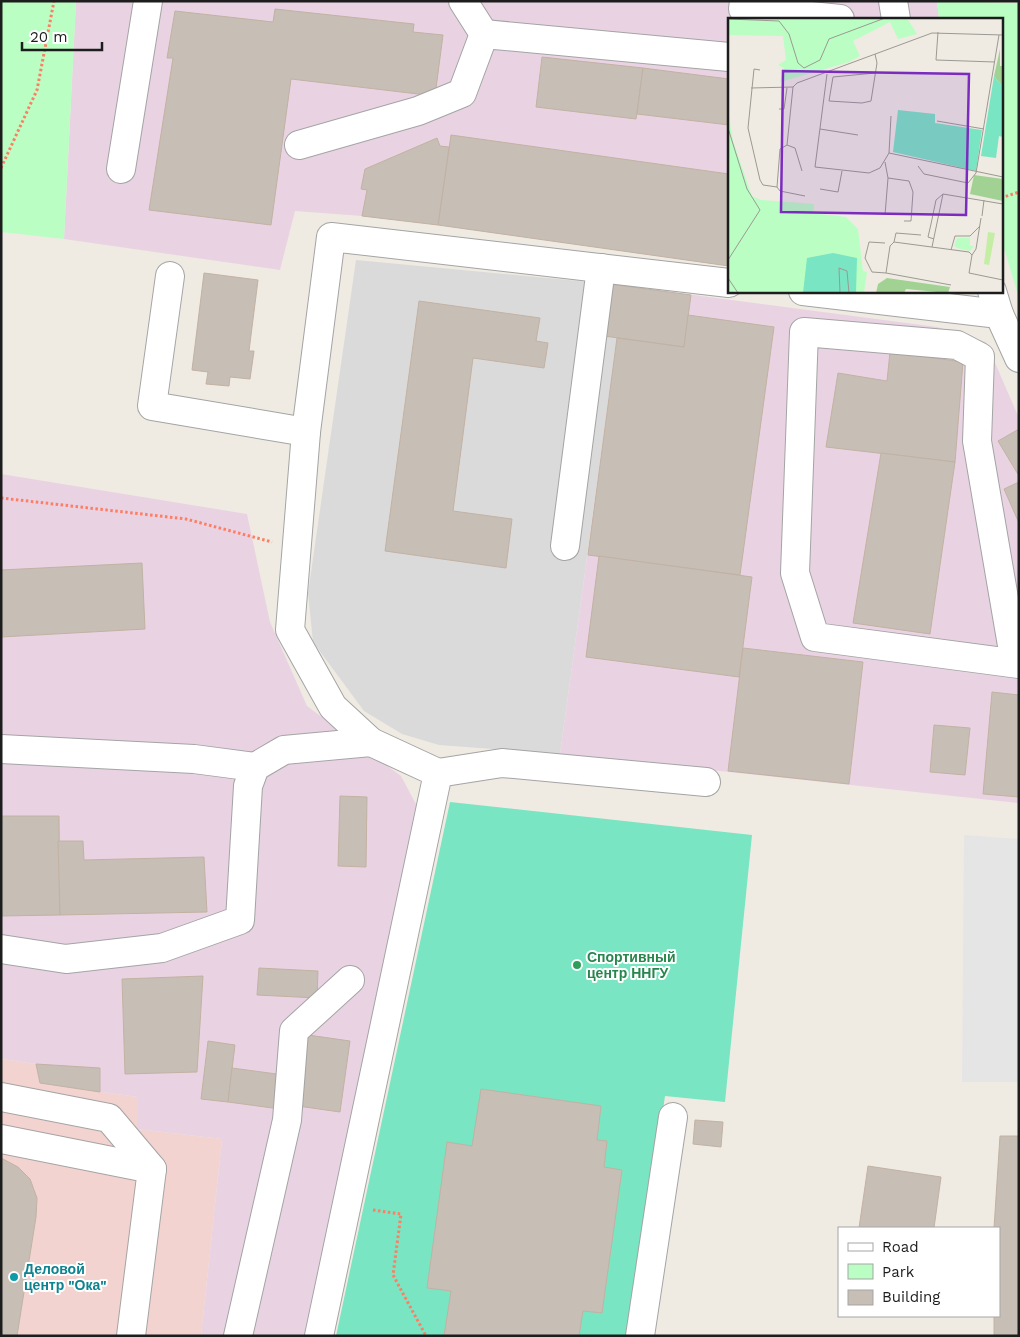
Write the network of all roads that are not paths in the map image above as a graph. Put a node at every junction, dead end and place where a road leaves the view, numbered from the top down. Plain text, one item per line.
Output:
1 (148, 1) edge
2 (463, 1) edge
3 (744, 1) edge
4 (893, 1) edge
5 (830, 18) edge
6 (896, 18) edge
7 (484, 34) junction
8 (728, 57) edge
9 (300, 145) dead end
10 (121, 169) dead end
11 (602, 268) junction
12 (170, 276) dead end
13 (728, 283) edge
14 (820, 292) edge
15 (995, 302) edge
16 (1019, 358) edge
17 (306, 432) junction
18 (565, 546) dead end
19 (1017, 664) edge
20 (371, 742) junction
21 (1, 749) edge
22 (255, 767) junction
23 (438, 773) junction
24 (706, 782) dead end
25 (1, 950) edge
26 (350, 980) dead end
27 (1, 1098) edge
28 (673, 1117) dead end
29 (1, 1139) edge
30 (152, 1169) junction
31 (131, 1336) edge
32 (238, 1336) edge
33 (319, 1336) edge
34 (640, 1336) edge

1 - 10 lane
2 - 7 lane
3 - 5 lane
4 - 6 lane
7 - 8 lane
7 - 9 lane
11 - 13 lane
11 - 17 lane
11 - 18 lane
12 - 17 lane
14 - 15 lane
15 - 16 lane
17 - 20 lane
19 - 19 lane
20 - 22 lane
20 - 23 lane
21 - 22 lane
22 - 25 lane
23 - 24 lane
23 - 33 lane
26 - 32 lane
27 - 30 lane
28 - 34 lane
29 - 30 lane
30 - 31 lane

